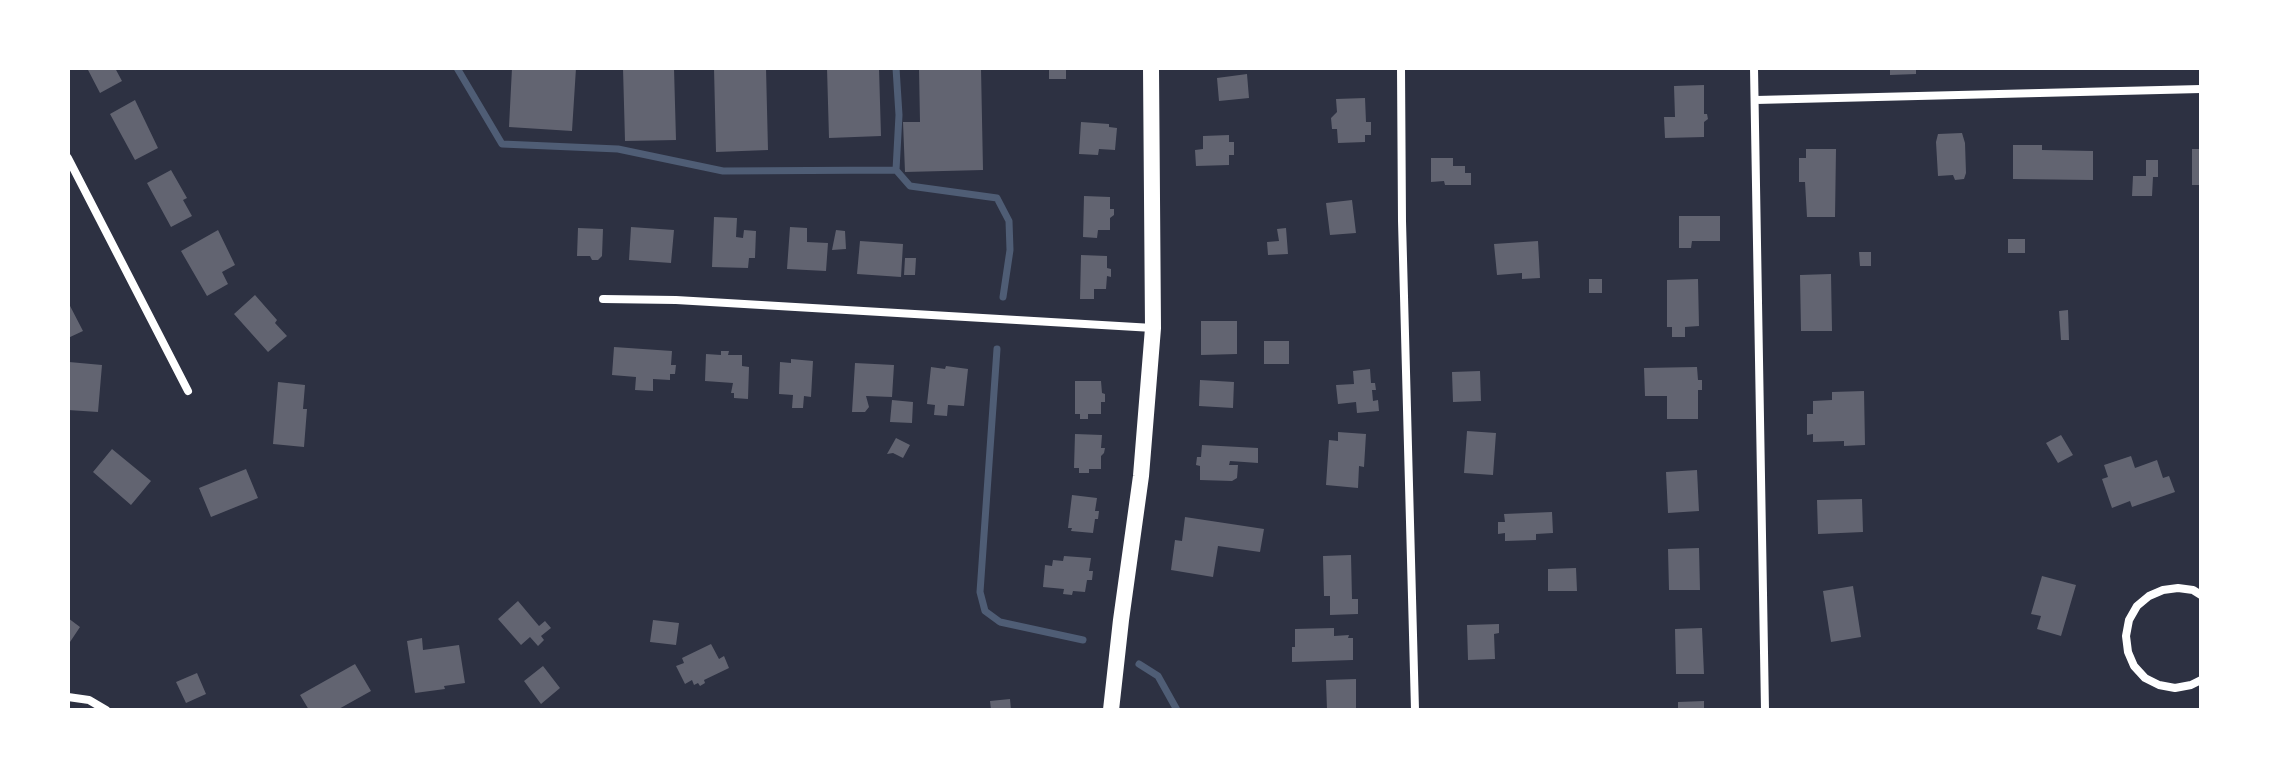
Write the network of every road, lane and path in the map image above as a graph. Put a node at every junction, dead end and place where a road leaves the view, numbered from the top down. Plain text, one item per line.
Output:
1 (1151, 68) edge
2 (1401, 68) edge
3 (1754, 68) edge
4 (2201, 89) edge
5 (1756, 100) junction
6 (68, 158) edge
7 (603, 299) dead end
8 (1153, 328) junction
9 (188, 391) dead end
10 (2201, 595) edge
11 (2201, 680) edge
12 (68, 697) edge
13 (106, 710) edge
14 (1111, 710) edge
15 (1415, 710) edge
16 (1765, 710) edge

1 - 8 main road
2 - 15 street
3 - 5 street
4 - 5 street
5 - 16 street
6 - 9 street
7 - 8 street
8 - 14 main road
10 - 11 street
12 - 13 street

